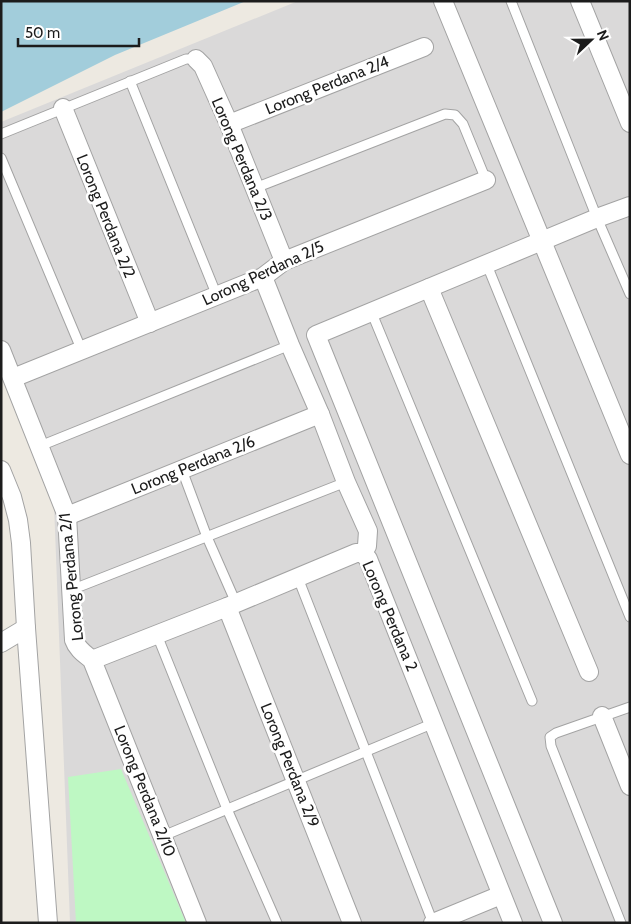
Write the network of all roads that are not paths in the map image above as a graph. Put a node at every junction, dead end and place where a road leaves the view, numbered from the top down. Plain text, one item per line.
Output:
1 (443, 1) edge
2 (510, 1) edge
3 (580, 1) edge
4 (424, 47) dead end
5 (196, 59) joint
6 (130, 81) junction
7 (63, 108) junction
8 (630, 123) edge
9 (229, 124) junction
10 (1, 134) edge
11 (1, 158) edge
12 (486, 180) joint
13 (255, 188) junction
14 (630, 206) edge
15 (597, 218) junction
16 (541, 242) junction
17 (284, 261) junction
18 (487, 265) junction
19 (263, 277) junction
20 (430, 288) junction
21 (630, 294) edge
22 (217, 296) junction
23 (371, 312) junction
24 (150, 324) junction
25 (290, 345) junction
26 (1, 350) edge
27 (82, 351) junction
28 (13, 378) junction
29 (320, 414) junction
30 (40, 446) junction
31 (630, 455) edge
32 (1, 470) edge
33 (182, 470) junction
34 (346, 482) junction
35 (67, 516) junction
36 (207, 537) junction
37 (363, 553) junction
38 (298, 578) junction
39 (71, 590) junction
40 (231, 605) junction
41 (630, 617) edge
42 (26, 628) junction
43 (158, 634) junction
44 (1, 642) edge
45 (92, 660) junction
46 (589, 672) dead end
47 (532, 701) dead end
48 (630, 707) edge
49 (602, 716) junction
50 (434, 723) junction
51 (366, 751) junction
52 (296, 780) junction
53 (630, 786) edge
54 (227, 809) junction
55 (163, 836) junction
56 (501, 895) junction
57 (48, 923) edge
58 (197, 923) edge
59 (276, 923) edge
60 (352, 923) edge
61 (433, 923) edge
62 (513, 923) edge
63 (553, 923) edge
64 (620, 923) edge

1 - 16 street
2 - 15 lane
3 - 8 street
4 - 9 street, Lorong Perdana 2/4
5 - 6 lane
5 - 9 street, Lorong Perdana 2/3
6 - 7 lane
6 - 22 lane
7 - 10 lane
7 - 24 street, Lorong Perdana 2/2
9 - 13 street, Lorong Perdana 2/3
11 - 27 lane
12 - 13 lane
12 - 17 street, Lorong Perdana 2/5
13 - 17 street, Lorong Perdana 2/3
14 - 15 street
15 - 16 street
15 - 21 lane
16 - 18 street
16 - 31 street
17 - 19 street, Lorong Perdana 2/5
18 - 20 street
18 - 41 lane
19 - 22 street, Lorong Perdana 2/5
19 - 25 street
20 - 23 street
20 - 46 street
22 - 24 street, Lorong Perdana 2/5
23 - 47 lane
23 - 63 street
24 - 27 street, Lorong Perdana 2/5
25 - 29 street
25 - 30 lane
26 - 28 street, Lorong Perdana 2/1
27 - 28 street, Lorong Perdana 2/5
28 - 30 street, Lorong Perdana 2/1
29 - 33 street, Lorong Perdana 2/6
29 - 34 street
30 - 35 street, Lorong Perdana 2/1
32 - 42 street
33 - 35 street, Lorong Perdana 2/6
33 - 36 lane
34 - 36 lane
34 - 37 street
35 - 39 street, Lorong Perdana 2/1
36 - 39 lane
36 - 40 lane
37 - 38 street, Lorong Perdana 2
37 - 50 street, Lorong Perdana 2
38 - 40 street, Lorong Perdana 2
38 - 51 lane
39 - 45 street, Lorong Perdana 2/1
40 - 43 street, Lorong Perdana 2
40 - 52 street, Lorong Perdana 2/9
42 - 44 street
42 - 57 street
43 - 45 street, Lorong Perdana 2
43 - 54 lane
45 - 55 street, Lorong Perdana 2/10
48 - 49 lane
49 - 53 street
49 - 64 lane
50 - 51 lane
50 - 56 street, Lorong Perdana 2
51 - 52 lane
51 - 61 lane
52 - 54 lane
52 - 60 street, Lorong Perdana 2/9
54 - 55 lane
54 - 59 lane
55 - 58 street, Lorong Perdana 2/10
56 - 61 street
56 - 62 street, Lorong Perdana 2

